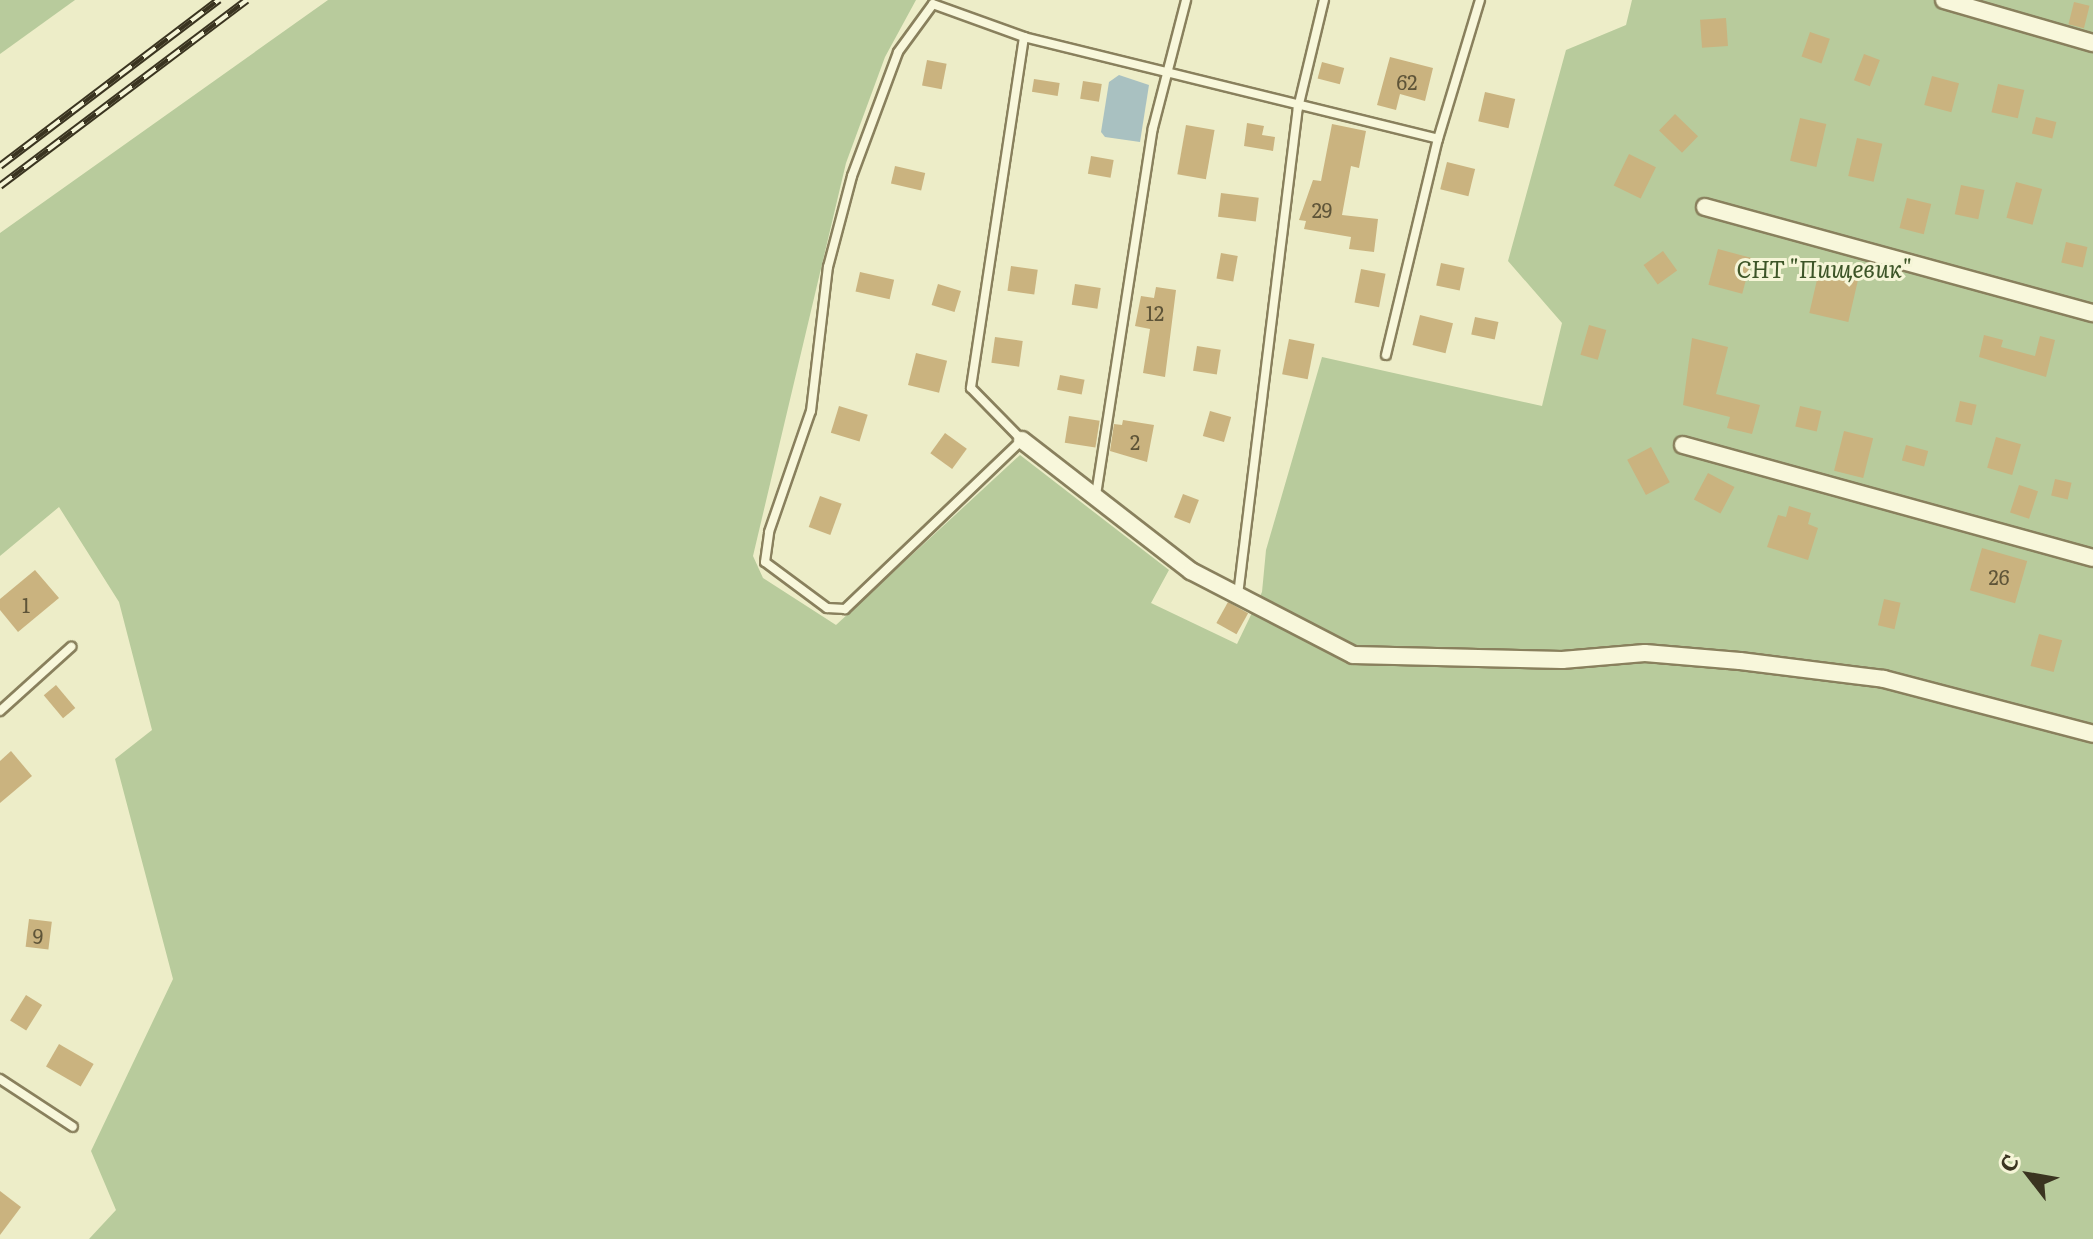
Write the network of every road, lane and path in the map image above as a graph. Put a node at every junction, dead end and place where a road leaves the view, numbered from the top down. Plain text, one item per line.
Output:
1 (1186, 0) edge
2 (1324, 0) edge
3 (1480, 0) edge
4 (1944, 0) edge
5 (934, 2) edge
6 (1024, 37) junction
7 (2093, 43) edge
8 (1166, 75) junction
9 (1298, 108) junction
10 (1438, 139) junction
11 (1705, 207) dead end
12 (2093, 313) edge
13 (1386, 355) dead end
14 (1022, 440) junction
15 (1683, 445) dead end
16 (1096, 495) junction
17 (2093, 558) edge
18 (1238, 595) junction
19 (71, 647) dead end
20 (0, 711) edge
21 (2093, 734) edge
22 (0, 1079) edge
23 (73, 1127) dead end

1 - 8 lane
2 - 9 lane
3 - 10 lane
4 - 7 street
5 - 6 lane
5 - 14 lane
6 - 8 lane
6 - 14 lane
8 - 9 lane
8 - 16 lane
9 - 10 lane
9 - 18 lane
10 - 13 lane
11 - 12 street
14 - 16 street
15 - 17 street
16 - 18 street
18 - 21 street
19 - 20 lane
22 - 23 lane

